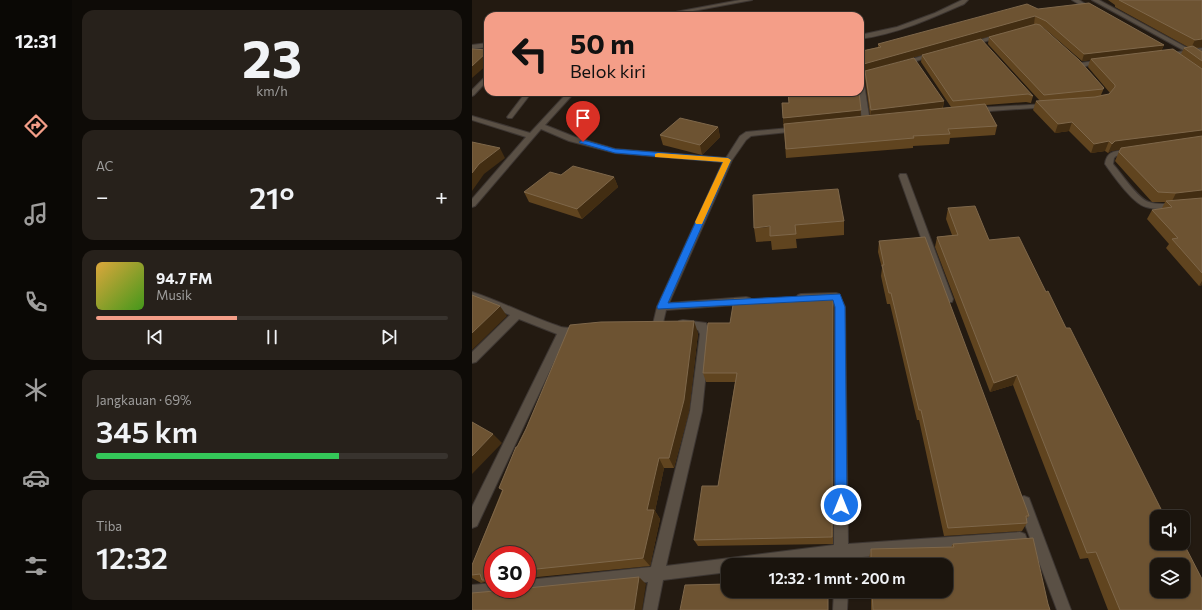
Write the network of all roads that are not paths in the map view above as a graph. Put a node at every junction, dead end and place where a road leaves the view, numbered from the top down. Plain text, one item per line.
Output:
1 (749, 0) edge
2 (964, 0) edge
3 (1075, 0) edge
4 (1095, 0) edge
5 (676, 12) edge
6 (1095, 12) edge
7 (1010, 33) edge
8 (864, 37) edge
9 (484, 45) edge
10 (966, 45) edge
11 (472, 47) edge
12 (1164, 50) edge
13 (1202, 50) edge
14 (1190, 51) junction
15 (944, 52) edge
16 (1171, 54) junction
17 (1156, 56) edge
18 (1177, 59) edge
19 (1202, 59) edge
20 (915, 60) junction
21 (1110, 61) edge
22 (895, 66) edge
23 (919, 66) edge
24 (881, 70) edge
25 (1085, 70) edge
26 (864, 75) edge
27 (484, 80) edge
28 (472, 94) edge
29 (526, 96) edge
30 (568, 96) edge
31 (864, 96) edge
32 (1055, 105) edge
33 (964, 111) edge
34 (510, 117) dead end
35 (472, 118) edge
36 (858, 123) edge
37 (540, 126) junction
38 (803, 129) edge
39 (531, 136) junction
40 (1136, 151) edge
41 (728, 160) junction
42 (903, 176) dead end
43 (1202, 202) edge
44 (472, 204) edge
45 (472, 296) edge
46 (793, 298) edge
47 (754, 301) edge
48 (662, 307) junction
49 (952, 309) edge
50 (518, 313) junction
51 (594, 329) edge
52 (563, 332) junction
53 (472, 358) edge
54 (1020, 494) edge
55 (472, 521) edge
56 (1037, 538) junction
57 (841, 550) junction
58 (781, 558) edge
59 (841, 558) edge
60 (721, 566) edge
61 (657, 574) junction
62 (536, 586) edge
63 (484, 591) edge
64 (472, 592) edge
65 (841, 598) edge
66 (650, 610) edge
67 (840, 610) edge
68 (1064, 610) edge

1 - 5 street
2 - 8 street
3 - 6 street
4 - 14 street
7 - 10 street
9 - 11 street
12 - 16 street
13 - 14 street
14 - 16 street
14 - 19 street
15 - 20 street
16 - 17 street
16 - 18 street
20 - 22 street
20 - 23 street
21 - 25 street
24 - 26 street
27 - 28 street
29 - 34 street
30 - 37 street
31 - 36 street
32 - 33 street
35 - 39 street
37 - 39 street
37 - 41 street
38 - 41 street
39 - 44 street
40 - 43 street
41 - 48 street
42 - 49 street
45 - 50 street
46 - 57 street
47 - 48 street
48 - 61 street
50 - 52 street
50 - 53 street
51 - 52 street
52 - 55 street
54 - 56 street
56 - 57 street
56 - 68 street
57 - 58 street
57 - 59 street
60 - 61 street
61 - 62 street
61 - 66 street
63 - 64 street
65 - 67 street

